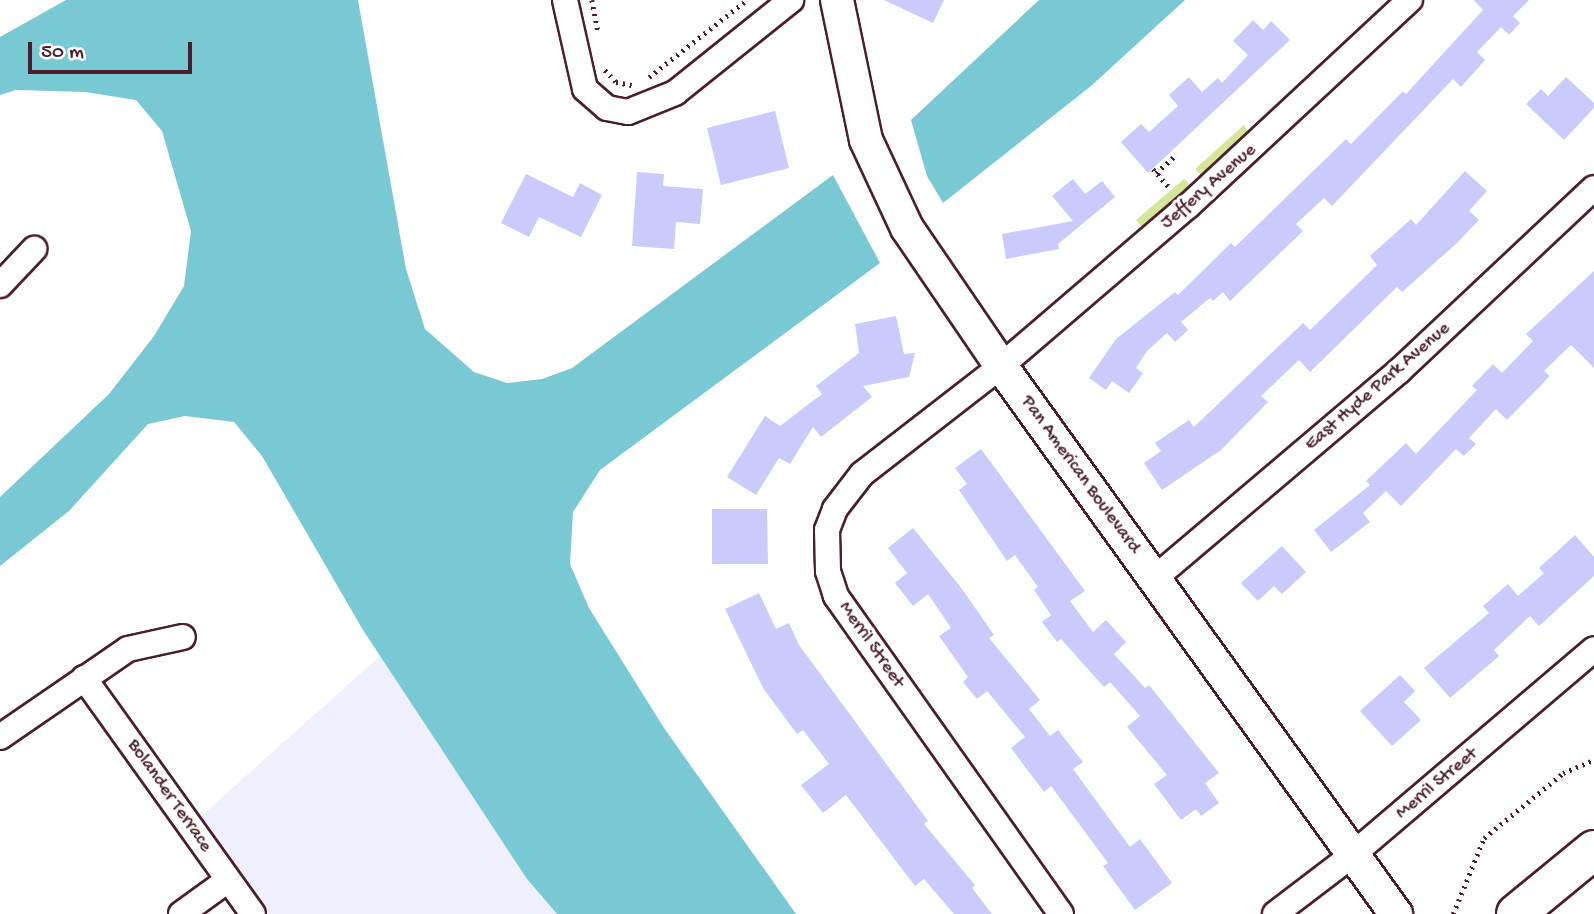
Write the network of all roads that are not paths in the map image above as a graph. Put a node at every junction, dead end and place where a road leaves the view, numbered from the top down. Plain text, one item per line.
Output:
1 (565, 0) edge
2 (791, 0) edge
3 (837, 0) edge
4 (1410, 0) edge
5 (1594, 188) edge
6 (34, 249) dead end
7 (0, 285) edge
8 (1001, 366) junction
9 (1155, 578) junction
10 (183, 637) dead end
11 (1594, 649) edge
12 (84, 678) junction
13 (0, 737) edge
14 (1594, 850) edge
15 (1351, 856) junction
16 (228, 880) junction
17 (181, 914) edge
18 (253, 914) edge
19 (1061, 914) edge
20 (1275, 914) edge
21 (1396, 914) edge
22 (1516, 914) edge

1 - 2 street
3 - 8 street, Pan American Boulevard
4 - 8 street, Jeffery Avenue
5 - 9 street, East Hyde Park Avenue
6 - 7 street
8 - 9 street, Pan American Boulevard
8 - 19 street, Merril Street
9 - 15 street, Pan American Boulevard
10 - 12 street
11 - 15 street, Merril Street
12 - 13 street
12 - 16 street, Bolander Terrace
14 - 22 main road
15 - 20 street, Merril Street
15 - 21 street, Pan American Boulevard
16 - 17 street
16 - 18 street, Bolander Terrace

